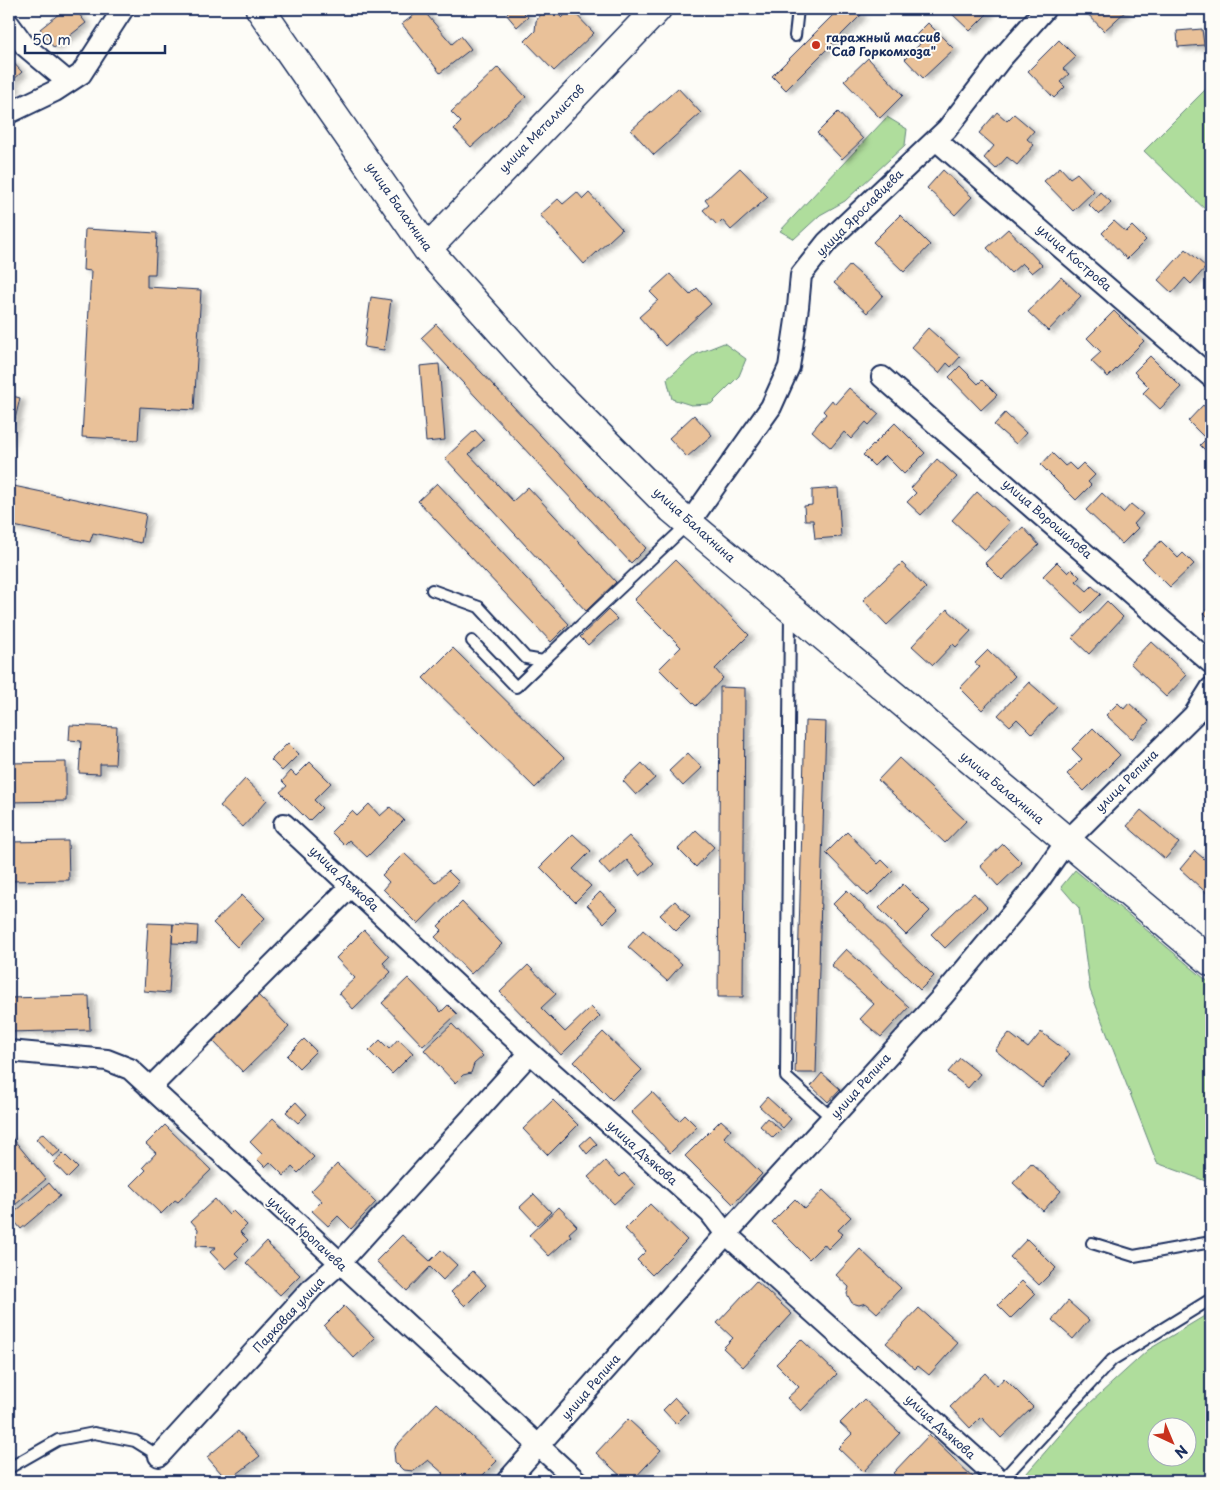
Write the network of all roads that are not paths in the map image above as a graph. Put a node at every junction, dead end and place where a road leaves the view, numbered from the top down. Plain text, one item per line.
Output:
1 (123, 9) edge
2 (260, 9) edge
3 (657, 9) edge
4 (798, 9) edge
5 (1045, 9) edge
6 (9, 24) edge
7 (795, 36) dead end
8 (68, 82) junction
9 (9, 114) edge
10 (936, 140) junction
11 (427, 250) junction
12 (882, 377) dead end
13 (1211, 377) edge
14 (689, 523) junction
15 (432, 590) dead end
16 (790, 608) junction
17 (472, 641) dead end
18 (543, 661) junction
19 (1211, 663) edge
20 (1211, 688) edge
21 (284, 824) dead end
22 (1066, 842) junction
23 (351, 886) junction
24 (1211, 962) edge
25 (9, 1051) edge
26 (530, 1053) junction
27 (150, 1088) junction
28 (832, 1118) junction
29 (726, 1234) junction
30 (1211, 1242) edge
31 (1092, 1243) dead end
32 (340, 1264) junction
33 (1211, 1299) edge
34 (540, 1446) junction
35 (159, 1456) joint
36 (9, 1468) edge
37 (507, 1481) edge
38 (577, 1481) edge
39 (1000, 1481) edge

1 - 8 street
2 - 11 street, улица Балахнина
3 - 11 street, улица Металлистов
4 - 7 lane
5 - 10 street, улица Ярославцева
6 - 8 street
8 - 9 street
10 - 13 street, улица Кострова
10 - 14 street, улица Ярославцева
11 - 14 street, улица Балахнина
12 - 19 street, улица Ворошилова
14 - 16 street, улица Балахнина
14 - 18 lane
15 - 18 lane
16 - 22 street, улица Балахнина
16 - 28 lane
17 - 18 lane
20 - 22 street, улица Репина
21 - 23 street, улица Дъякова
22 - 24 street, улица Балахнина
22 - 28 street, улица Репина
23 - 26 street, улица Дъякова
23 - 27 street
25 - 27 street, улица Кропачева
26 - 29 street, улица Дъякова
26 - 32 street, Парковая улица
27 - 32 street, улица Кропачева
28 - 29 street, улица Репина
29 - 34 street, улица Репина
29 - 39 street, улица Дъякова
30 - 31 lane
32 - 34 street, улица Кропачева
32 - 35 street, Парковая улица
33 - 39 lane
34 - 37 street, улица Репина
34 - 38 street, улица Кропачева
35 - 36 lane, Парковая улица

